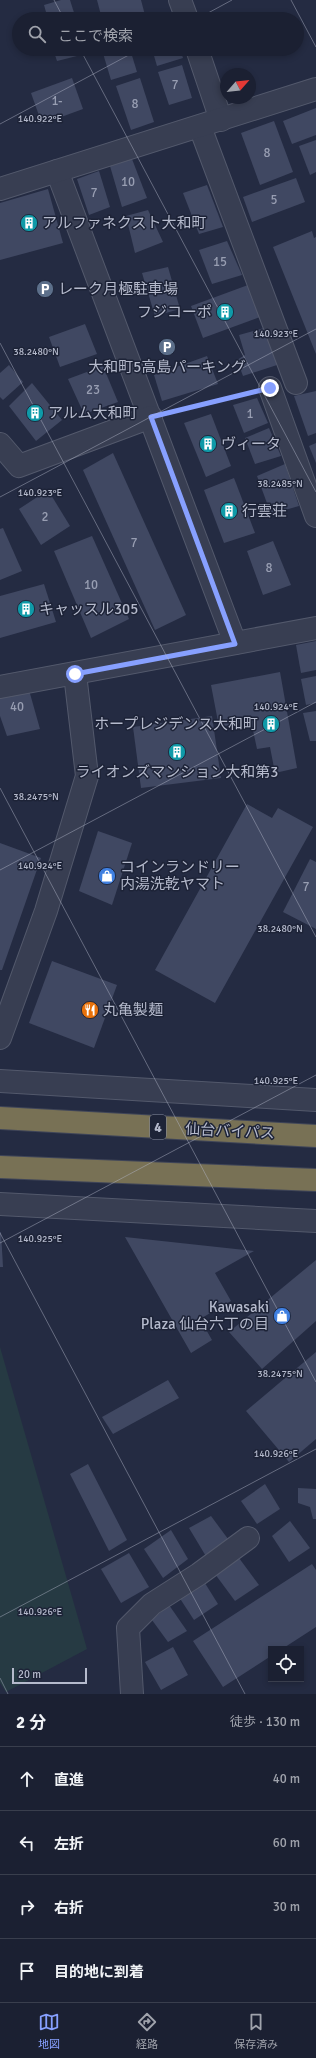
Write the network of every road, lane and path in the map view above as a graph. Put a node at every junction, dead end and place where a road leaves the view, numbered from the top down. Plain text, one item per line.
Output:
1 (180, 0) edge
2 (184, 12) edge
3 (199, 56) edge
4 (316, 89) edge
5 (221, 120) junction
6 (200, 127) junction
7 (57, 171) junction
8 (0, 189) edge
9 (296, 383) dead end
10 (270, 388) joint
11 (151, 417) junction
12 (0, 444) edge
13 (316, 516) edge
14 (316, 628) edge
15 (235, 644) junction
16 (75, 674) junction
17 (0, 687) edge
18 (0, 1038) edge
19 (0, 1081) edge
20 (316, 1100) edge
21 (0, 1118) edge
22 (316, 1136) edge
23 (0, 1167) edge
24 (316, 1180) edge
25 (0, 1204) edge
26 (316, 1221) edge
27 (248, 1538) dead end
28 (132, 1694) edge

1 - 2 street
3 - 5 street
4 - 5 street
5 - 6 street
6 - 7 street
6 - 9 street
7 - 8 street
7 - 11 street
10 - 11 path
10 - 13 street
11 - 12 street
11 - 15 street
14 - 15 street
15 - 16 street
16 - 17 street
16 - 18 street
19 - 20 street
21 - 22 highway, 仙台バイパス / 4
23 - 24 highway
25 - 26 street
27 - 28 street

